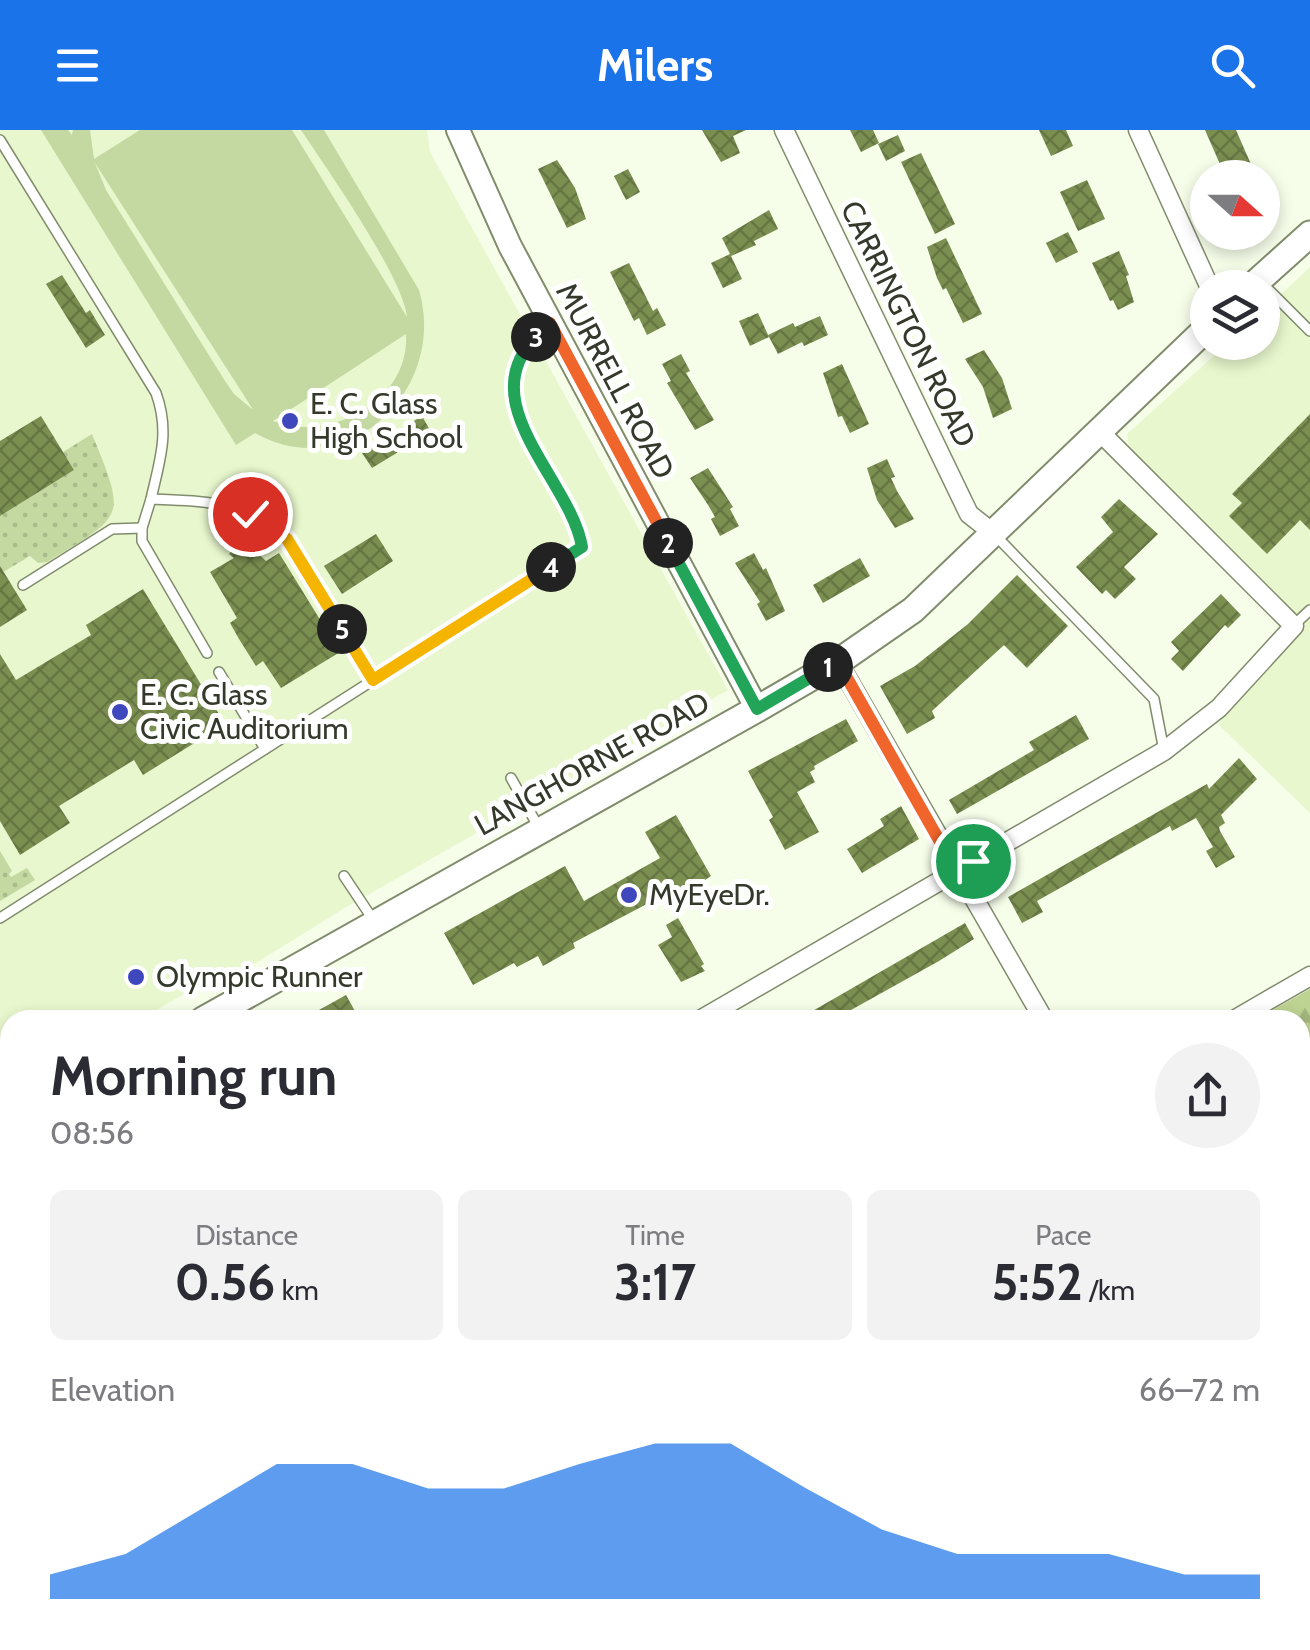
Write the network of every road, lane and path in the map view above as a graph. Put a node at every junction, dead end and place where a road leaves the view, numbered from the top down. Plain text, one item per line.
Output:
1 (458, 130) edge
2 (784, 130) edge
3 (1138, 130) edge
4 (0, 140) edge
5 (1310, 234) edge
6 (1202, 270) edge
7 (1270, 270) edge
8 (1280, 306) edge
9 (550, 323) junction
10 (1310, 332) edge
11 (1190, 344) edge
12 (1099, 431) junction
13 (151, 499) junction
14 (142, 528) junction
15 (993, 532) junction
16 (23, 585) dead end
17 (1310, 610) edge
18 (1294, 626) junction
19 (207, 653) dead end
20 (838, 662) junction
21 (219, 672) dead end
22 (373, 680) junction
23 (757, 709) junction
24 (265, 749) junction
25 (1164, 751) junction
26 (511, 778) dead end
27 (540, 830) junction
28 (956, 870) junction
29 (344, 876) dead end
30 (0, 918) edge
31 (375, 923) junction
32 (1310, 976) edge
33 (224, 1010) edge
34 (717, 1010) edge
35 (1038, 1010) edge
36 (1251, 1010) edge

1 - 9 street, MURRELL ROAD
2 - 15 street, CARRINGTON ROAD
3 - 6 street
4 - 13 lane
5 - 7 main road
8 - 10 lane
9 - 22 lane
9 - 23 street, MURRELL ROAD
11 - 12 main road, LANGHORNE ROAD
12 - 15 main road, LANGHORNE ROAD
12 - 18 street
13 - 14 lane
13 - 22 lane
14 - 16 lane
14 - 19 lane
15 - 20 main road, LANGHORNE ROAD
15 - 25 lane
17 - 18 lane
18 - 25 street
20 - 23 main road, LANGHORNE ROAD
20 - 28 street
21 - 24 lane
22 - 24 lane
23 - 27 main road, LANGHORNE ROAD
24 - 30 lane
25 - 28 street
26 - 27 lane
27 - 31 main road, LANGHORNE ROAD
28 - 34 street
28 - 35 street
29 - 31 lane
31 - 33 main road, LANGHORNE ROAD
32 - 36 street

